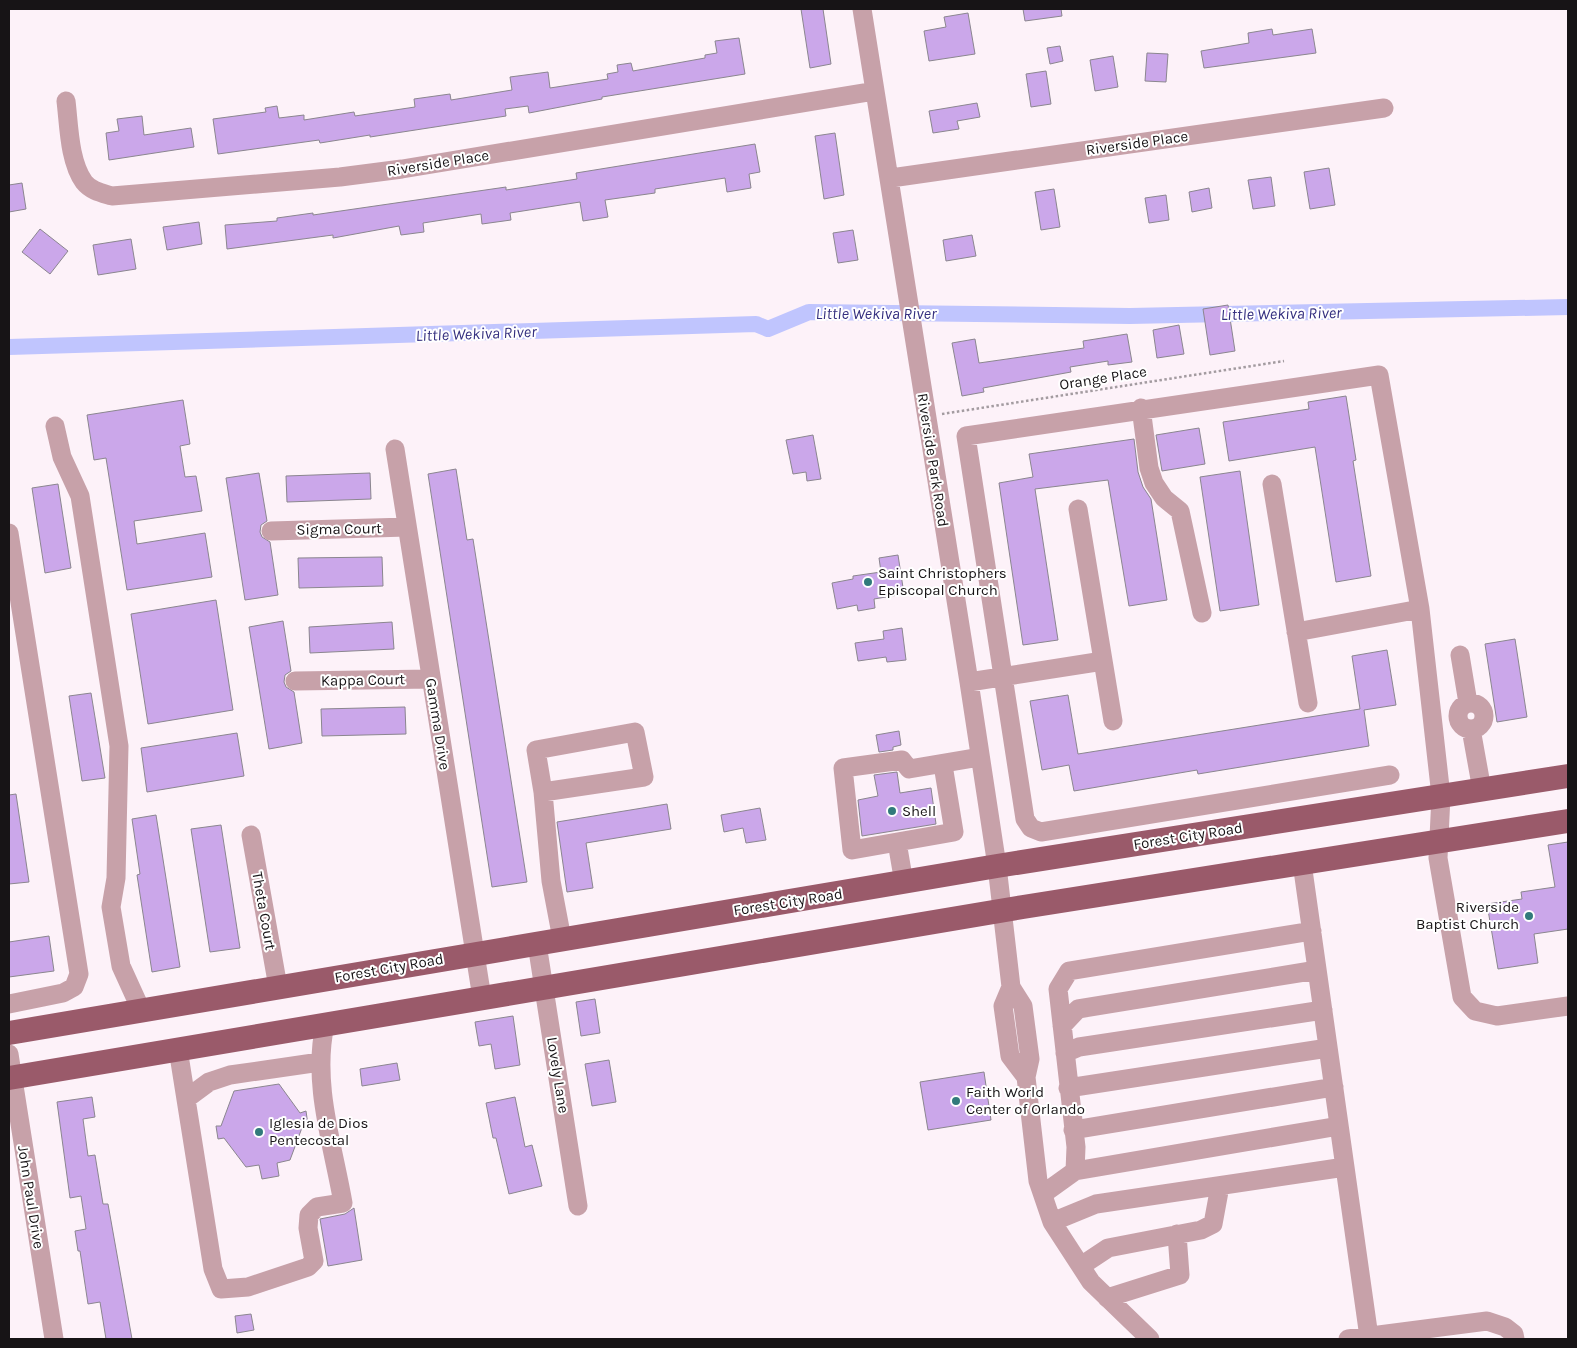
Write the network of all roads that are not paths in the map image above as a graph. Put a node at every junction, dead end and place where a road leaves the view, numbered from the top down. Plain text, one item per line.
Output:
1 (862, 9) edge
2 (875, 91) junction
3 (66, 101) dead end
4 (1384, 108) dead end
5 (891, 178) junction
6 (1141, 408) junction
7 (55, 426) dead end
8 (395, 449) dead end
9 (1272, 484) dead end
10 (1078, 509) dead end
11 (407, 527) junction
12 (271, 530) dead end
13 (9, 533) edge
14 (14, 600) edge
15 (1420, 608) junction
16 (1202, 613) dead end
17 (1296, 632) junction
18 (1460, 655) dead end
19 (1104, 661) junction
20 (1002, 677) junction
21 (431, 679) junction
22 (295, 682) dead end
23 (969, 682) junction
24 (1308, 703) dead end
25 (1113, 721) dead end
26 (980, 757) junction
27 (943, 765) junction
28 (1390, 776) dead end
29 (1568, 776) edge
30 (1482, 790) junction
31 (543, 792) junction
32 (1441, 796) junction
33 (1568, 822) edge
34 (251, 836) dead end
35 (897, 842) junction
36 (1438, 842) junction
37 (1302, 863) junction
38 (997, 866) junction
39 (904, 883) junction
40 (1002, 911) junction
41 (1312, 931) junction
42 (562, 939) junction
43 (537, 944) junction
44 (475, 954) junction
45 (1317, 970) junction
46 (278, 987) junction
47 (544, 988) junction
48 (482, 998) junction
49 (9, 1004) edge
50 (1568, 1006) edge
51 (141, 1010) junction
52 (1323, 1010) junction
53 (325, 1024) junction
54 (1062, 1026) junction
55 (9, 1033) edge
56 (1328, 1048) junction
57 (178, 1049) junction
58 (1065, 1053) junction
59 (320, 1062) junction
60 (10, 1070) edge
61 (1334, 1087) junction
62 (1068, 1088) junction
63 (186, 1099) junction
64 (1339, 1126) junction
65 (1073, 1130) junction
66 (1345, 1167) junction
67 (1075, 1171) junction
68 (1220, 1186) junction
69 (1043, 1194) junction
70 (578, 1206) dead end
71 (1052, 1222) junction
72 (1177, 1234) junction
73 (1081, 1266) junction
74 (1107, 1298) junction
75 (1369, 1337) junction
76 (54, 1339) edge
77 (1150, 1339) edge
78 (1348, 1339) edge
79 (1515, 1339) edge

1 - 2 street, Riverside Park Road
2 - 3 street, Riverside Place
2 - 5 street, Riverside Park Road
4 - 5 street, Riverside Place
5 - 23 street, Riverside Park Road
6 - 15 street
6 - 16 street
6 - 20 street
7 - 51 street
8 - 11 street, Gamma Drive
9 - 17 street
10 - 19 street
11 - 12 street, Sigma Court
11 - 21 street, Gamma Drive
13 - 14 street
14 - 49 street
15 - 17 street
15 - 32 street
17 - 24 street
18 - 30 street
19 - 20 street
19 - 25 street
20 - 23 street
20 - 28 street
21 - 22 street, Kappa Court
21 - 44 street, Gamma Drive
23 - 26 street, Riverside Park Road
26 - 27 street
26 - 38 street, Riverside Park Road
27 - 35 street
27 - 35 street
29 - 30 main road, Forest City Road
30 - 32 main road, Forest City Road
31 - 31 street
31 - 42 street
32 - 36 street
32 - 38 main road, Forest City Road
33 - 36 main road
34 - 46 street, Theta Court
35 - 39 street
36 - 37 main road
36 - 50 street
37 - 40 main road
37 - 41 street
38 - 39 main road, Forest City Road
38 - 40 street, Riverside Park Road
39 - 42 main road, Forest City Road
40 - 47 main road
40 - 69 street, Riverside Park Road
41 - 45 street
41 - 54 street
42 - 43 main road, Forest City Road
43 - 44 main road, Forest City Road
43 - 47 street, Lovely Lane
44 - 46 main road, Forest City Road
44 - 48 street, Gamma Drive
45 - 52 street
45 - 54 street
46 - 51 main road, Forest City Road
47 - 48 main road
47 - 70 street, Lovely Lane
48 - 53 main road
51 - 55 main road, Forest City Road
52 - 56 street
52 - 58 street
53 - 57 main road
53 - 59 street
54 - 58 street
56 - 61 street
56 - 62 street
57 - 60 main road
57 - 63 street
58 - 62 street
59 - 63 street
59 - 63 street
60 - 76 street, John Paul Drive
61 - 64 street
61 - 65 street
62 - 65 street
64 - 66 street
64 - 67 street
65 - 67 street
66 - 68 street
66 - 75 street
67 - 69 street
68 - 71 street
68 - 72 street
69 - 71 street
71 - 73 street
72 - 73 street
72 - 74 street
73 - 74 street
74 - 77 street
75 - 78 street
75 - 79 street

